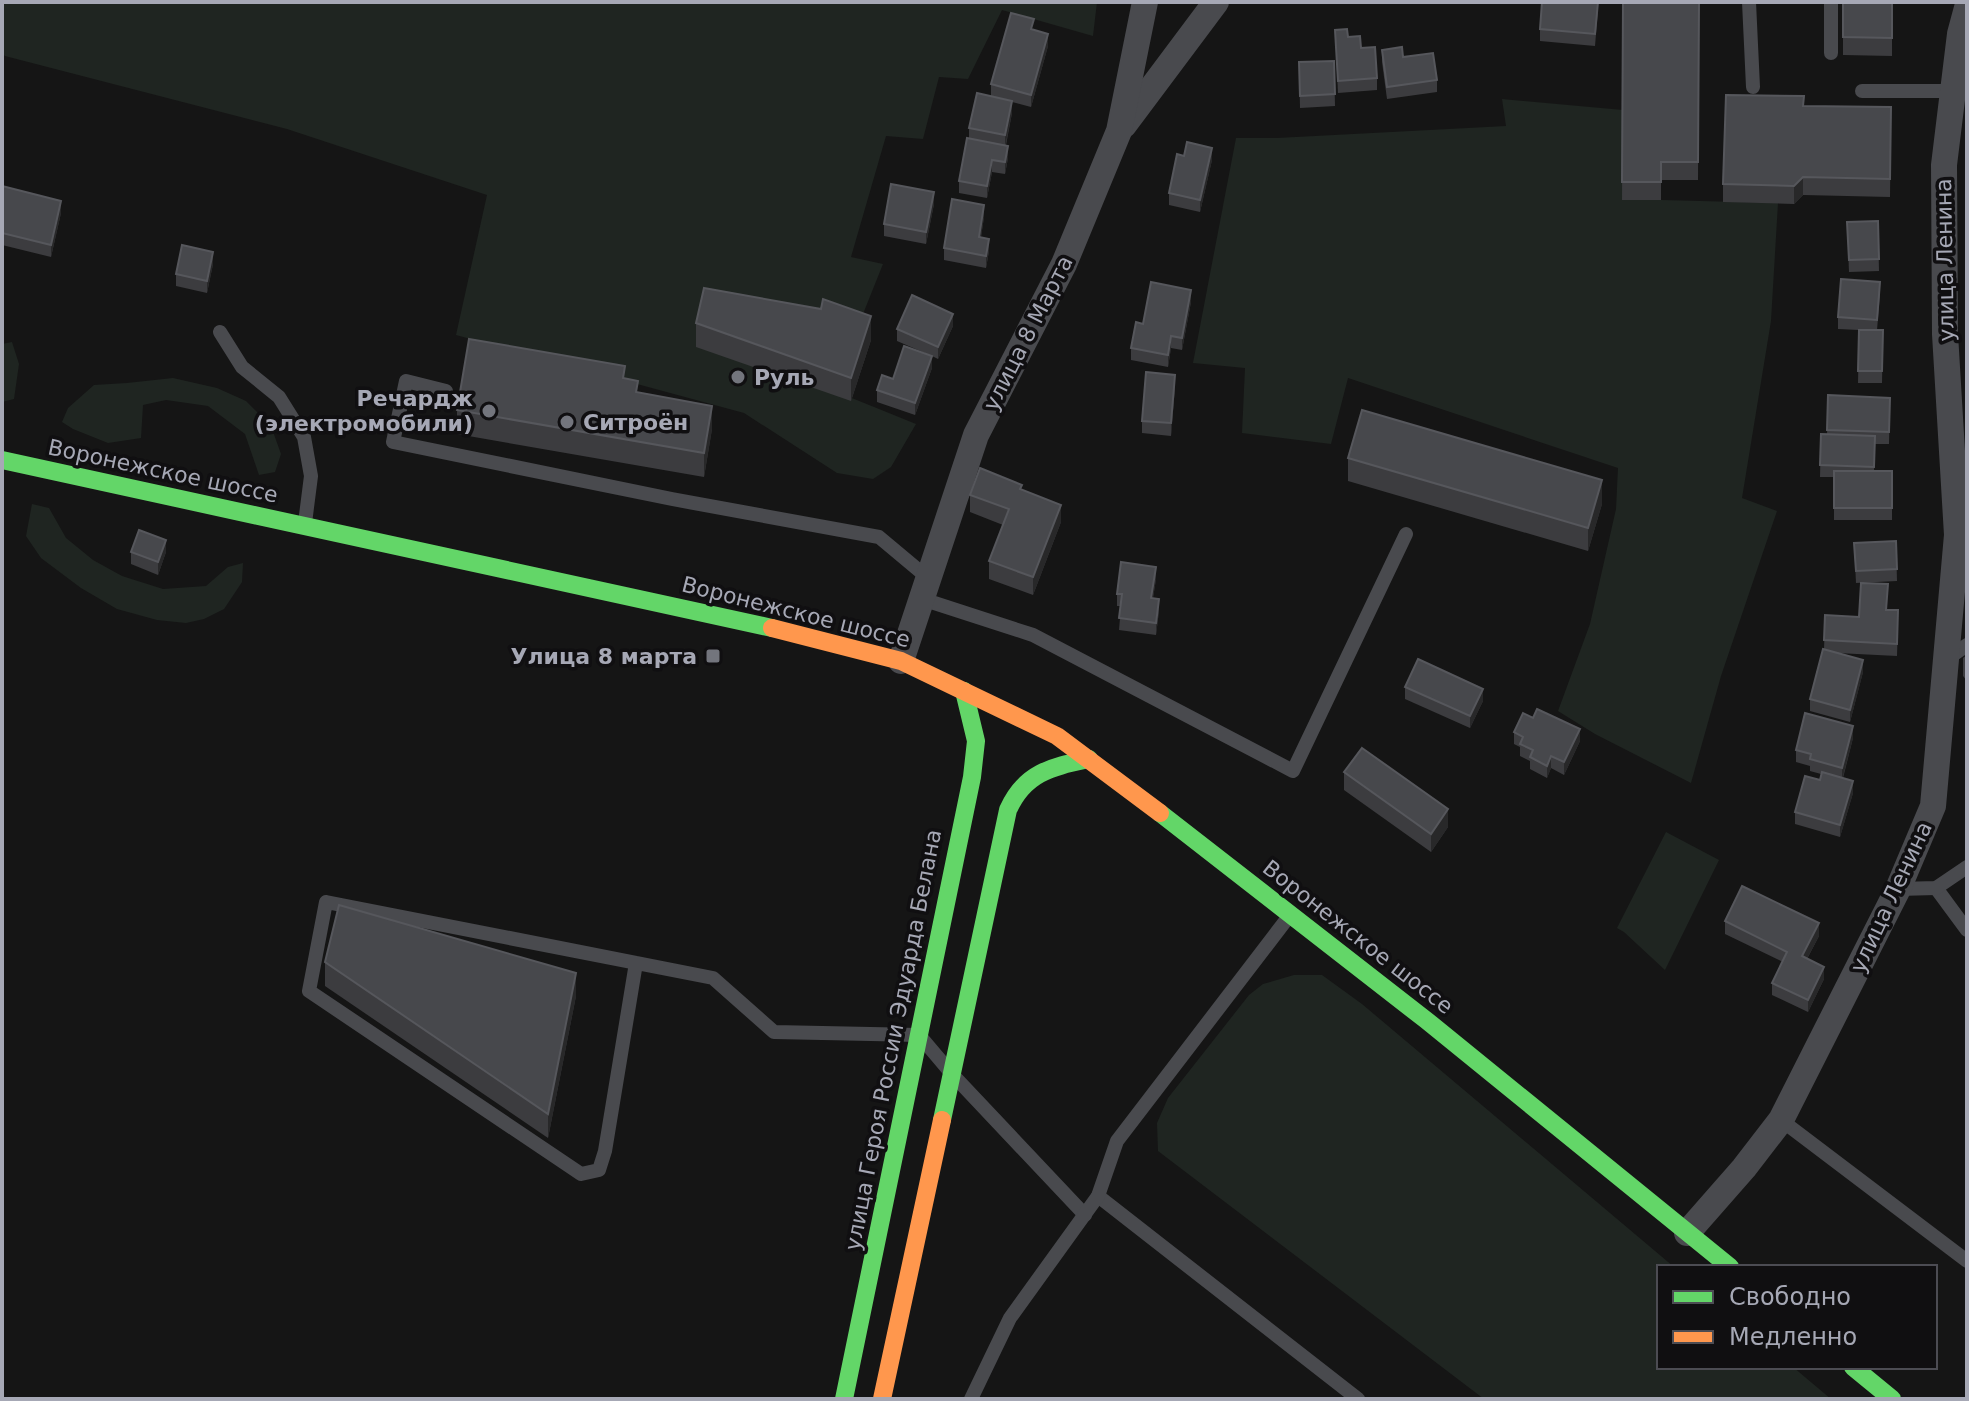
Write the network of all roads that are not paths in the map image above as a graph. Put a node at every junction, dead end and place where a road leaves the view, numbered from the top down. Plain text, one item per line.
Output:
1 (1145, 2) edge
2 (1216, 2) edge
3 (1749, 2) edge
4 (1831, 2) edge
5 (1967, 8) edge
6 (1964, 33) edge
7 (1831, 53) dead end
8 (1753, 87) dead end
9 (1862, 91) dead end
10 (1953, 91) junction
11 (1119, 131) junction
12 (220, 332) dead end
13 (446, 391) dead end
14 (2, 460) edge
15 (304, 526) junction
16 (1406, 534) dead end
17 (925, 588) junction
18 (1957, 652) edge
19 (901, 661) junction
20 (964, 691) junction
21 (1089, 759) junction
22 (1967, 867) edge
23 (1936, 888) junction
24 (1898, 889) junction
25 (1290, 915) junction
26 (1967, 930) edge
27 (636, 963) junction
28 (919, 1035) junction
29 (952, 1074) junction
30 (1781, 1120) junction
31 (1098, 1196) junction
32 (1085, 1215) junction
33 (1687, 1233) junction
34 (1967, 1261) edge
35 (1727, 1265) edge
36 (1855, 1369) edge
37 (844, 1399) edge
38 (882, 1399) edge
39 (971, 1399) edge
40 (1358, 1399) edge
41 (1892, 1399) edge

1 - 11 street, улица 8 Марта
2 - 11 street
3 - 8 lane
4 - 7 lane
5 - 6 street, улица Ленина
6 - 10 street, улица Ленина
9 - 10 lane
10 - 18 street, улица Ленина
11 - 17 street, улица 8 Марта
12 - 15 lane
13 - 17 lane
14 - 15 main road, Воронежское шоссе
15 - 19 main road, Воронежское шоссе
16 - 17 lane
17 - 19 street, улица 8 Марта
18 - 24 street, улица Ленина
19 - 20 main road, Воронежское шоссе
20 - 21 main road, Воронежское шоссе
20 - 28 main road, улица Героя России Эдуарда Белана
21 - 25 main road, Воронежское шоссе
21 - 29 main road
22 - 23 lane
23 - 24 lane
23 - 26 lane
24 - 30 street, улица Ленина
25 - 31 lane
25 - 33 main road, Воронежское шоссе
27 - 27 lane
27 - 28 lane
28 - 29 lane
28 - 37 main road, улица Героя России Эдуарда Белана
29 - 32 lane
29 - 38 main road
30 - 33 street, улица Ленина
30 - 34 lane
31 - 32 lane
31 - 40 lane
32 - 39 lane
33 - 35 main road, Воронежское шоссе
36 - 41 main road

